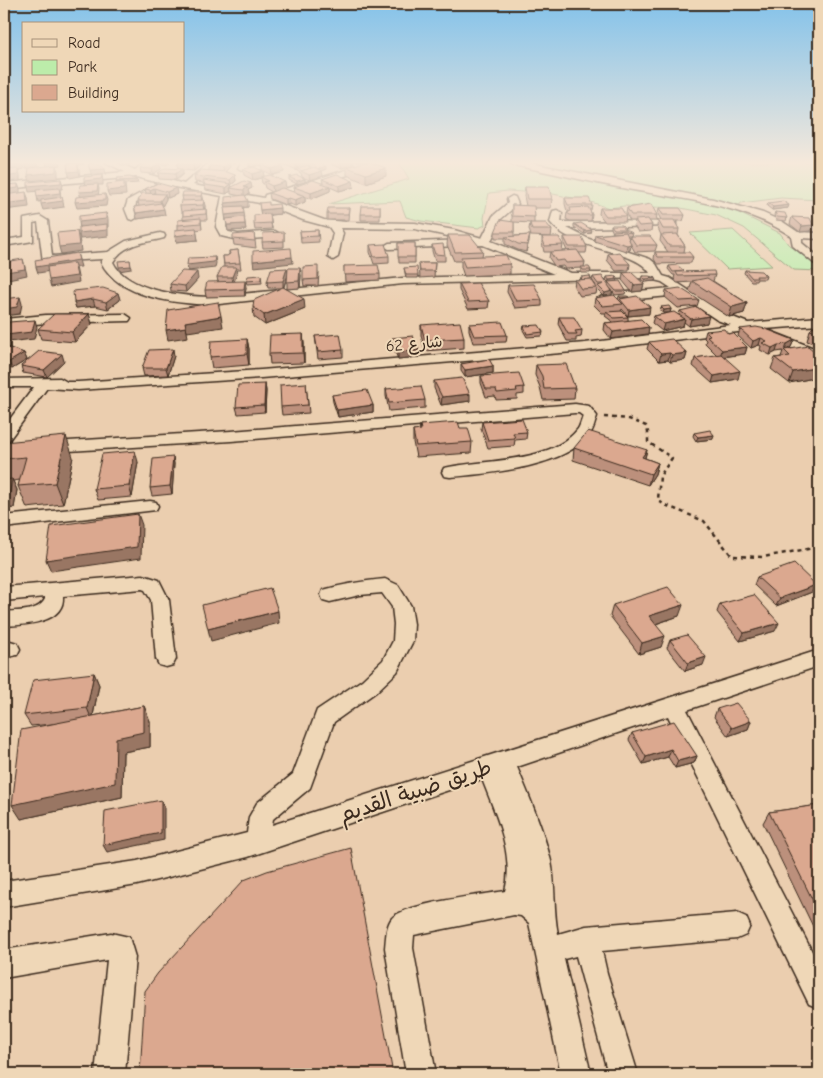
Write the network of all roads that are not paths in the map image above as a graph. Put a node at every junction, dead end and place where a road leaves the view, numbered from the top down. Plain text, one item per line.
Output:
1 (131, 212) edge
2 (224, 212) edge
3 (293, 212) edge
4 (504, 212) edge
5 (751, 212) edge
6 (557, 213) dead end
7 (133, 218) edge
8 (334, 224) junction
9 (672, 224) edge
10 (557, 225) junction
11 (275, 234) edge
12 (796, 235) junction
13 (160, 236) dead end
14 (819, 236) edge
15 (485, 242) junction
16 (4, 243) edge
17 (389, 246) dead end
18 (110, 255) junction
19 (333, 257) dead end
20 (819, 262) edge
21 (658, 277) junction
22 (571, 278) junction
23 (682, 291) junction
24 (605, 298) edge
25 (125, 318) dead end
26 (819, 321) edge
27 (796, 322) junction
28 (4, 323) edge
29 (744, 327) junction
30 (791, 344) junction
31 (819, 354) edge
32 (4, 376) edge
33 (4, 384) edge
34 (20, 384) junction
35 (46, 384) junction
36 (6, 431) edge
37 (4, 450) edge
38 (450, 472) dead end
39 (150, 506) dead end
40 (4, 522) edge
41 (53, 590) junction
42 (4, 594) edge
43 (330, 595) dead end
44 (4, 619) edge
45 (819, 658) edge
46 (166, 659) dead end
47 (674, 706) junction
48 (496, 763) junction
49 (258, 842) junction
50 (4, 894) edge
51 (514, 902) junction
52 (542, 916) junction
53 (737, 926) dead end
54 (586, 938) junction
55 (548, 951) junction
56 (4, 964) edge
57 (819, 994) edge
58 (110, 1074) edge
59 (421, 1074) edge
60 (576, 1074) edge
61 (623, 1074) edge

1 - 7 street
2 - 11 street
3 - 8 street
4 - 15 street
5 - 12 street
6 - 10 street
8 - 15 street
8 - 19 street
9 - 10 street
10 - 21 street
12 - 14 street
12 - 20 street
13 - 18 street
15 - 17 street
15 - 22 street
16 - 18 street
18 - 22 street
21 - 22 street
21 - 23 street
23 - 24 street
23 - 29 street
25 - 28 street
26 - 27 street, شارع 62
27 - 29 street, شارع 62
27 - 30 street
29 - 30 street
29 - 35 street, شارع 62
30 - 31 street
32 - 34 street
33 - 34 street, شارع 62
34 - 35 street, شارع 62
35 - 36 street
37 - 38 street
39 - 40 street
41 - 42 street
41 - 44 street
41 - 46 street
43 - 49 street
45 - 47 street, طريق ضبية القديم
47 - 48 street, طريق ضبية القديم
47 - 57 street
48 - 49 street, طريق ضبية القديم
48 - 51 street
48 - 52 street
49 - 50 street, طريق ضبية القديم
51 - 52 street
51 - 59 street
52 - 55 street
53 - 54 street
54 - 55 street
54 - 61 street
55 - 60 street
56 - 58 street

